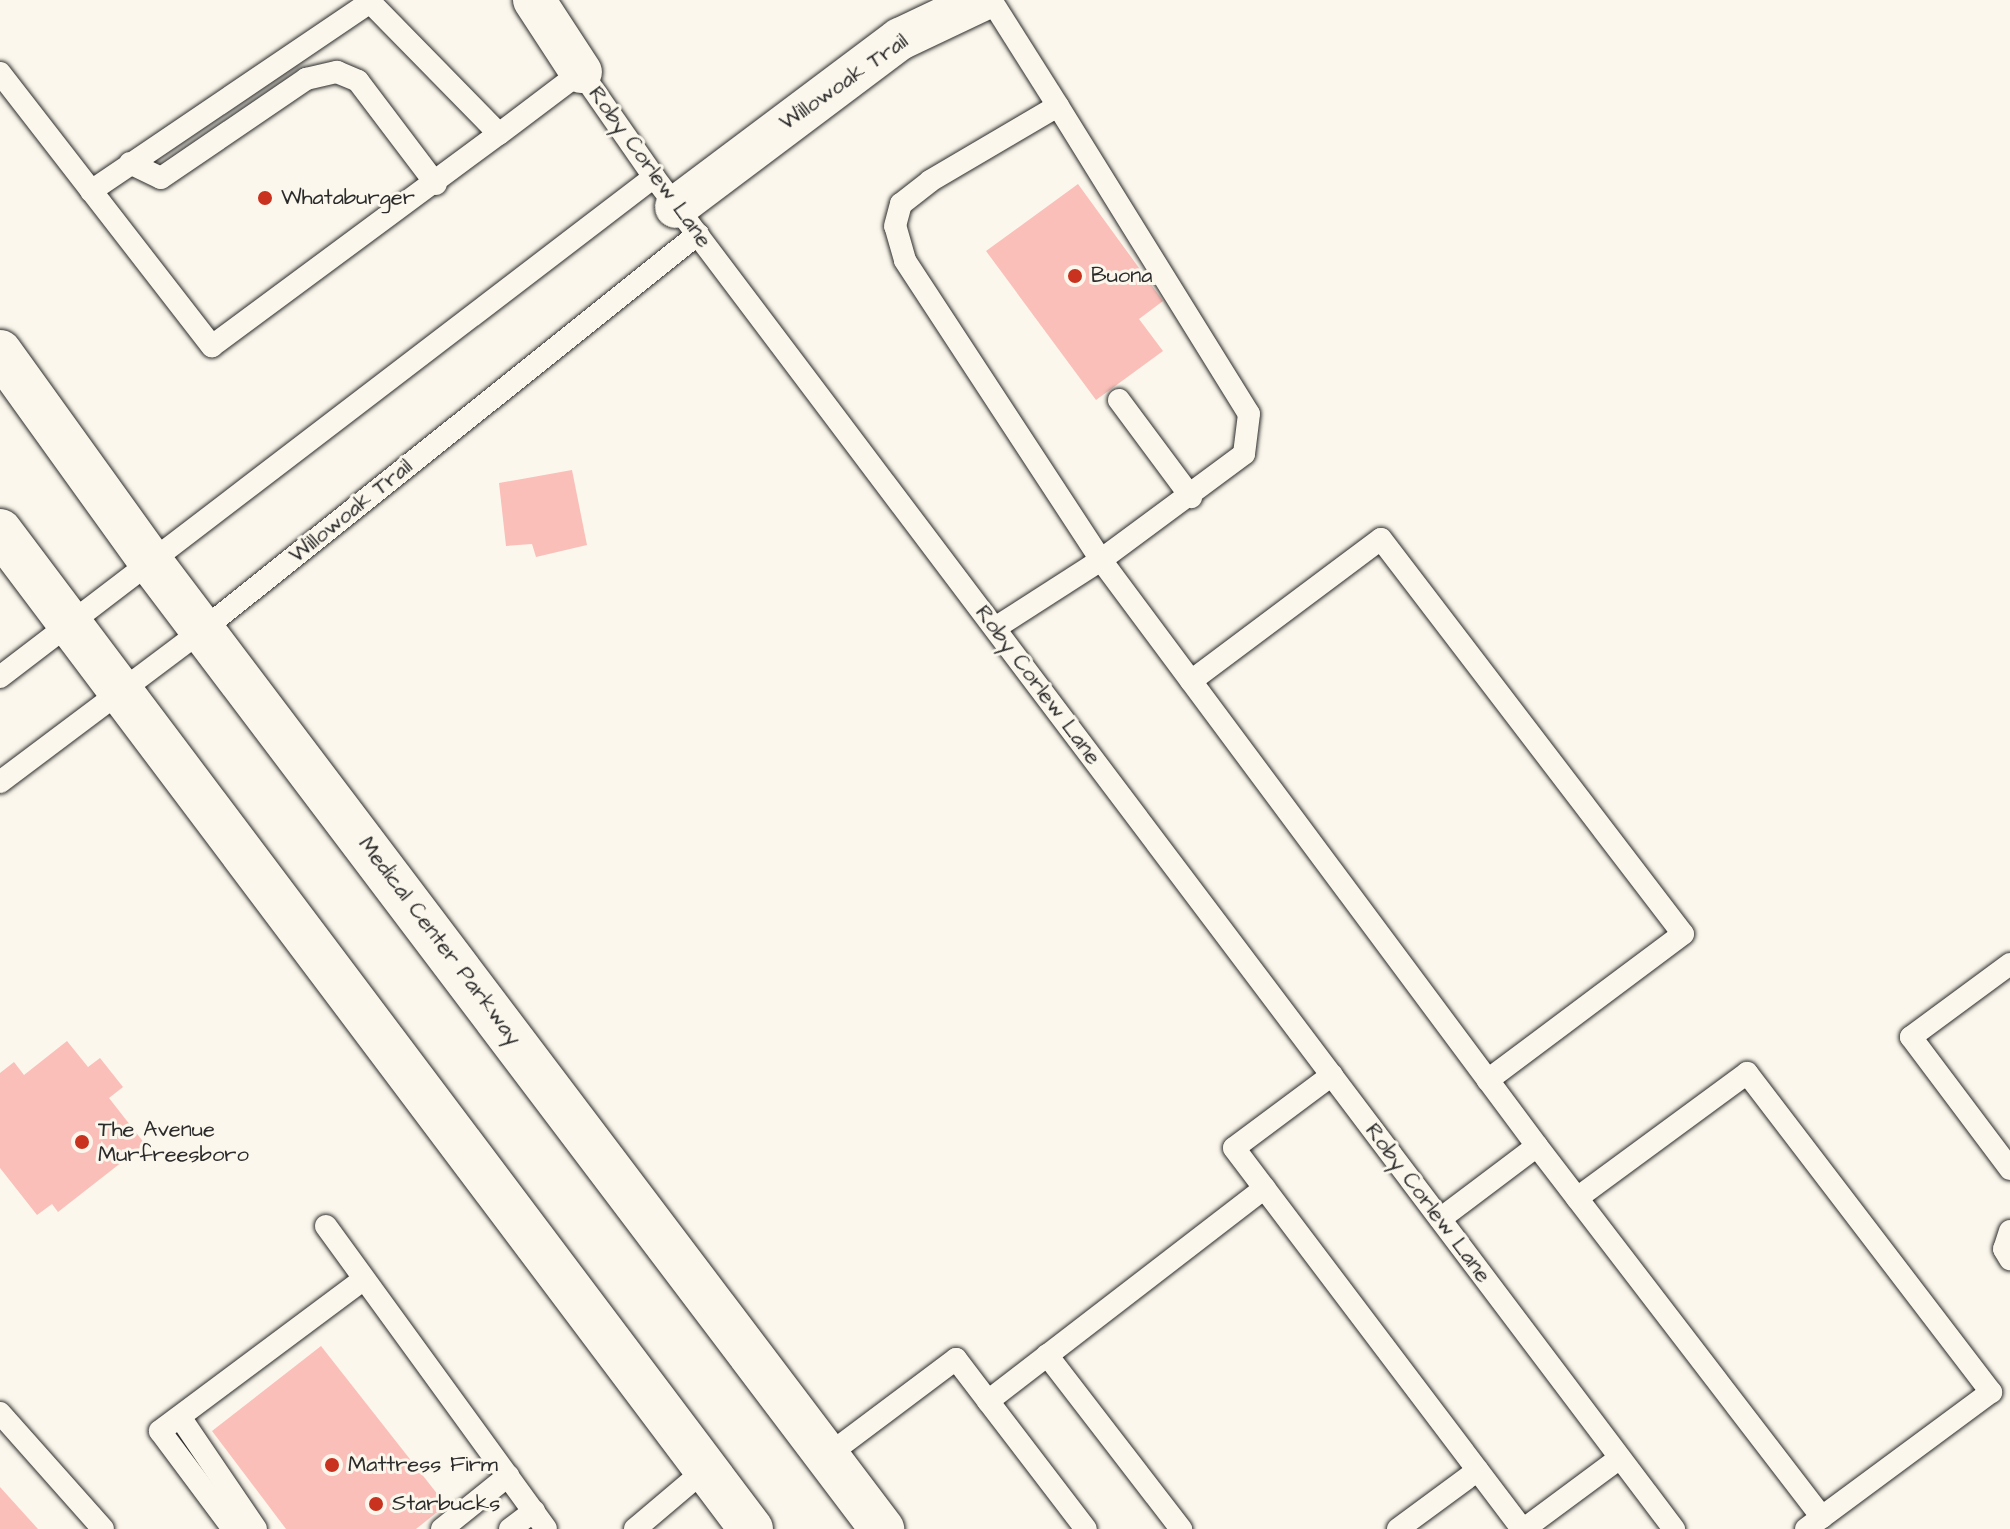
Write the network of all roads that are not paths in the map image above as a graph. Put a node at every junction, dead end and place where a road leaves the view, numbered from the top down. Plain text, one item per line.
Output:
1 (982, 0) edge
2 (991, 0) edge
3 (369, 1) edge
4 (548, 5) edge
5 (581, 72) junction
6 (0, 73) edge
7 (1058, 106) junction
8 (499, 134) junction
9 (130, 163) junction
10 (436, 184) junction
11 (91, 191) junction
12 (676, 206) junction
13 (0, 352) edge
14 (1119, 400) dead end
15 (1191, 497) junction
16 (0, 531) edge
17 (1101, 560) junction
18 (153, 565) junction
19 (71, 625) junction
20 (205, 628) junction
21 (995, 628) junction
22 (0, 677) edge
23 (1191, 681) junction
24 (120, 690) junction
25 (0, 782) edge
26 (2010, 964) edge
27 (1332, 1075) junction
28 (1488, 1080) junction
29 (1537, 1146) junction
30 (2010, 1169) edge
31 (1265, 1188) junction
32 (1577, 1198) junction
33 (1440, 1219) junction
34 (326, 1226) dead end
35 (2010, 1231) edge
36 (2010, 1259) edge
37 (364, 1279) junction
38 (1047, 1355) junction
39 (2001, 1390) edge
40 (988, 1401) junction
41 (0, 1413) edge
42 (180, 1417) junction
43 (828, 1455) junction
44 (1620, 1458) junction
45 (706, 1469) junction
46 (1478, 1470) junction
47 (508, 1476) junction
48 (540, 1520) edge
49 (1814, 1523) edge
50 (103, 1529) edge
51 (233, 1529) edge
52 (256, 1529) edge
53 (442, 1529) edge
54 (510, 1529) edge
55 (635, 1529) edge
56 (751, 1529) edge
57 (882, 1529) edge
58 (1086, 1529) edge
59 (1181, 1529) edge
60 (1398, 1529) edge
61 (1523, 1529) edge
62 (1674, 1529) edge

1 - 12 street, Willowoak Trail
2 - 7 lane
3 - 8 lane
3 - 9 lane
4 - 5 street
5 - 8 lane, Roby Corlew Lane
5 - 12 lane, Roby Corlew Lane
6 - 11 lane
7 - 15 lane
7 - 17 lane
8 - 10 lane, Roby Corlew Lane
9 - 10 lane
9 - 11 lane
10 - 11 lane, Roby Corlew Lane
12 - 18 lane
12 - 20 lane, Willowoak Trail
12 - 21 lane, Roby Corlew Lane
13 - 18 main road, Medical Center Parkway
14 - 15 lane
15 - 17 lane
16 - 19 main road
17 - 21 lane
17 - 23 lane
18 - 19 lane
18 - 20 main road, Medical Center Parkway
19 - 22 lane
19 - 24 main road
20 - 24 lane, Willowoak Trail
20 - 43 main road, Medical Center Parkway
21 - 27 lane, Roby Corlew Lane
23 - 28 lane
23 - 28 lane
24 - 25 lane, Willowoak Trail
24 - 45 main road
26 - 30 lane
27 - 31 lane
27 - 33 lane, Roby Corlew Lane
28 - 29 lane
29 - 32 lane
29 - 33 lane
31 - 38 lane
31 - 46 lane
32 - 39 lane
32 - 49 lane
33 - 44 lane, Roby Corlew Lane
34 - 37 lane
35 - 36 lane
37 - 42 lane
37 - 47 lane
38 - 40 lane
38 - 59 lane
39 - 49 lane
40 - 43 lane
40 - 58 lane
41 - 50 lane
42 - 51 lane
42 - 52 lane
43 - 57 main road, Medical Center Parkway
44 - 61 lane
44 - 62 lane, Roby Corlew Lane
45 - 55 lane
45 - 56 main road
46 - 60 lane
46 - 61 lane
47 - 48 lane
47 - 53 lane
48 - 54 lane

